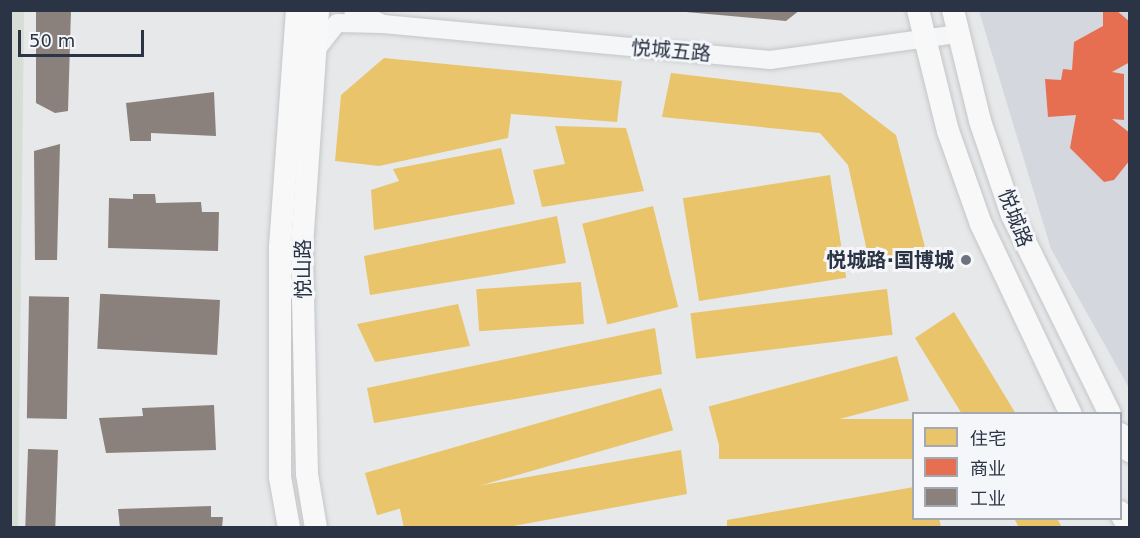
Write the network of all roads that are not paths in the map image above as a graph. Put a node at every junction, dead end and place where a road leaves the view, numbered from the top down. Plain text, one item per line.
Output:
1 (297, 10) edge
2 (318, 10) edge
3 (353, 10) edge
4 (918, 10) edge
5 (953, 10) edge
6 (383, 24) junction
7 (958, 34) junction
8 (924, 41) junction
9 (315, 55) junction
10 (1070, 412) edge
11 (1109, 412) edge
12 (1122, 437) edge
13 (1130, 451) edge
14 (289, 528) edge
15 (316, 528) edge

1 - 14 main road, 悦山路
2 - 9 main road, 悦山路
3 - 6 street
4 - 8 main road, 悦城路
5 - 7 main road, 悦城路
6 - 8 street, 悦城五路
6 - 9 street, 悦城五路
7 - 8 street, 悦城五路
7 - 11 main road, 悦城路
8 - 10 main road, 悦城路
9 - 15 main road, 悦山路
12 - 13 main road

